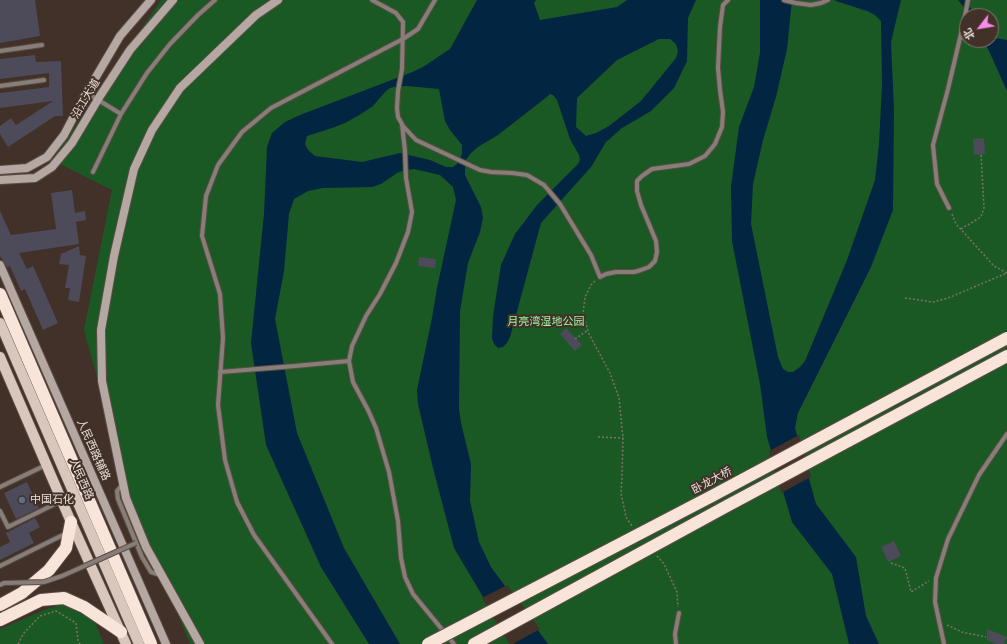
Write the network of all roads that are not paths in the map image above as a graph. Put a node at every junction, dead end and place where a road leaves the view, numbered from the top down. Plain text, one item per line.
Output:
1 (150, 0) edge
2 (173, 0) edge
3 (215, 0) edge
4 (278, 0) edge
5 (372, 0) edge
6 (435, 0) edge
7 (728, 0) edge
8 (784, 0) edge
9 (828, 0) edge
10 (968, 0) edge
11 (403, 39) junction
12 (42, 45) dead end
13 (0, 51) edge
14 (44, 80) dead end
15 (0, 86) edge
16 (87, 93) junction
17 (97, 100) junction
18 (121, 114) junction
19 (402, 124) junction
20 (0, 170) edge
21 (93, 172) dead end
22 (0, 180) edge
23 (948, 208) road end
24 (0, 265) edge
25 (0, 294) edge
26 (0, 323) edge
27 (1007, 338) edge
28 (1007, 356) edge
29 (0, 357) edge
30 (349, 362) junction
31 (220, 372) junction
32 (1007, 434) edge
33 (46, 465) junction
34 (123, 483) junction
35 (0, 487) edge
36 (62, 501) junction
37 (0, 511) edge
38 (70, 527) junction
39 (136, 543) junction
40 (0, 566) edge
41 (162, 576) junction
42 (0, 585) edge
43 (0, 605) edge
44 (679, 612) road end
45 (0, 620) edge
46 (121, 632) junction
47 (126, 644) edge
48 (139, 644) edge
49 (152, 644) edge
50 (166, 644) edge
51 (200, 644) edge
52 (332, 644) edge
53 (428, 644) edge
54 (454, 644) edge
55 (474, 644) edge
56 (676, 644) edge
57 (944, 644) edge

1 - 16 street, 沿江大道
2 - 17 street, 沿江大道
3 - 18 lane
4 - 34 street
5 - 11 lane
6 - 11 lane
7 - 19 lane
8 - 9 lane
10 - 23 lane
11 - 19 lane
11 - 31 lane
12 - 13 lane
14 - 15 lane
16 - 17 lane
16 - 20 street, 沿江大道
17 - 18 lane
17 - 22 street, 沿江大道
18 - 21 lane
19 - 30 lane
24 - 50 street, 人民西路辅路
25 - 49 highway
26 - 48 main road, 人民西路
27 - 53 highway, 卧龙大桥, bridge
28 - 55 highway
29 - 33 main road
30 - 31 lane
30 - 54 lane
31 - 52 lane
32 - 57 lane
33 - 35 lane
33 - 36 main road
34 - 39 lane
34 - 41 street
36 - 37 lane
36 - 38 main road
38 - 40 lane
38 - 43 highway
38 - 46 main road
39 - 41 lane
39 - 42 lane, bridge
41 - 51 street
44 - 56 lane
45 - 46 highway
46 - 47 main road

